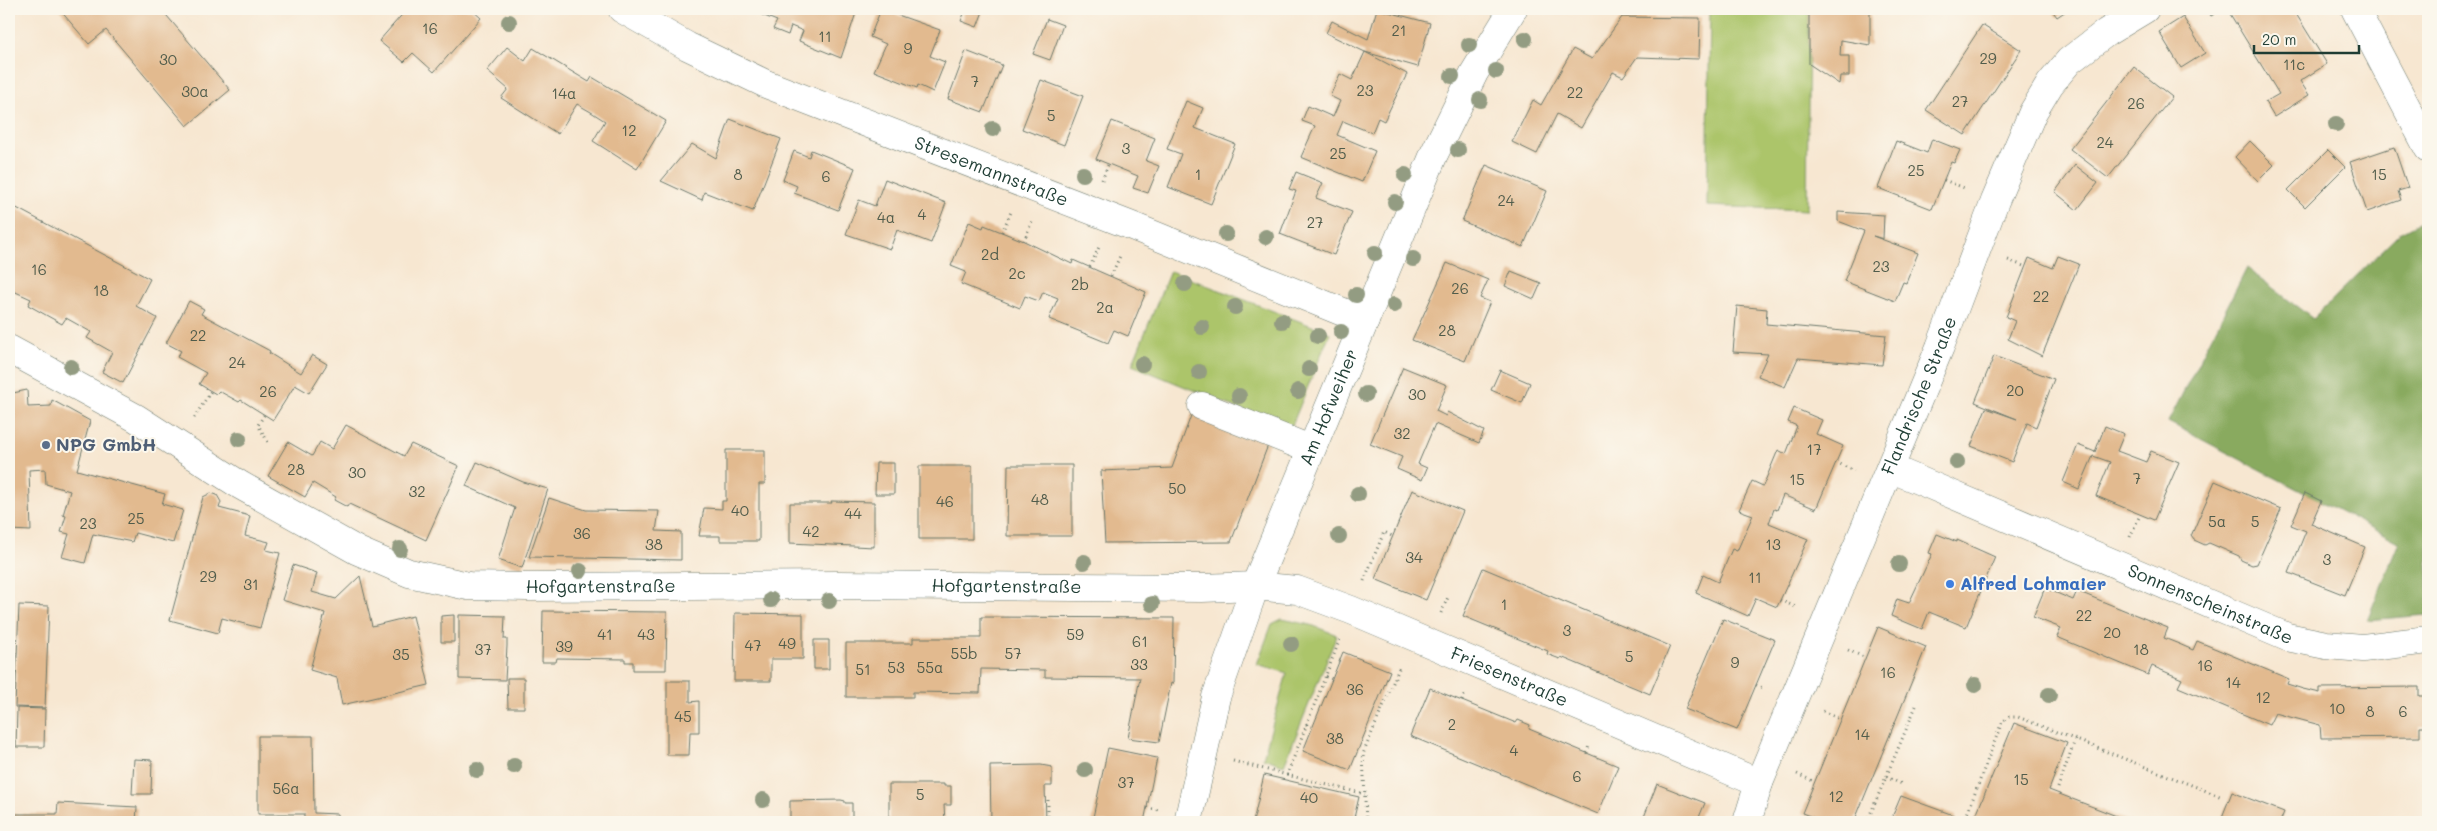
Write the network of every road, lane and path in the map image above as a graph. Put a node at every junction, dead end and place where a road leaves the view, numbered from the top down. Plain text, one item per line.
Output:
1 (622, 9) edge
2 (1513, 9) edge
3 (2146, 9) edge
4 (2355, 9) edge
5 (2428, 148) edge
6 (1365, 321) junction
7 (9, 349) edge
8 (211, 391) dead end
9 (204, 402) dead end
10 (1202, 406) dead end
11 (264, 415) dead end
12 (268, 442) dead end
13 (1310, 449) junction
14 (1890, 468) junction
15 (1392, 536) dead end
16 (1363, 584) dead end
17 (1255, 586) junction
18 (1449, 594) dead end
19 (1439, 617) dead end
20 (1343, 632) dead end
21 (2428, 640) edge
22 (1841, 647) dead end
23 (1403, 658) dead end
24 (1866, 658) dead end
25 (1326, 676) junction
26 (1332, 679) dead end
27 (1916, 706) dead end
28 (1815, 708) dead end
29 (1840, 720) dead end
30 (1306, 724) junction
31 (1312, 727) dead end
32 (2075, 740) junction
33 (1225, 759) dead end
34 (1790, 772) dead end
35 (1287, 775) junction
36 (1886, 777) junction
37 (1312, 781) junction
38 (1815, 782) dead end
39 (1759, 783) junction
40 (1902, 784) dead end
41 (1311, 786) dead end
42 (2058, 788) dead end
43 (1366, 794) junction
44 (2222, 796) dead end
45 (1048, 800) dead end
46 (1048, 822) edge
47 (1188, 822) edge
48 (1366, 822) edge
49 (1747, 822) edge
50 (1868, 822) edge
51 (1964, 822) edge

1 - 6 street, Stresemannstraße
2 - 6 street, Am Hofweiher
3 - 14 street, Flandrische Straße
4 - 5 street
6 - 13 street, Am Hofweiher
7 - 17 street, Hofgartenstraße
8 - 9 path
10 - 13 street
11 - 12 path
13 - 17 street, Am Hofweiher
14 - 21 street, Sonnenscheinstraße
14 - 39 street, Flandrische Straße
15 - 16 path
17 - 39 street, Friesenstraße
17 - 47 street, Am Hofweiher
18 - 19 path
20 - 25 path
22 - 24 path
23 - 43 path
25 - 26 path
25 - 30 path
27 - 36 path
28 - 29 path
30 - 31 path
30 - 35 path
32 - 42 path
32 - 44 path
32 - 51 path
33 - 35 path
34 - 38 path
35 - 37 path
36 - 40 path
36 - 50 path
37 - 41 path
37 - 43 path
39 - 49 street, Flandrische Straße
43 - 48 path
45 - 46 path

